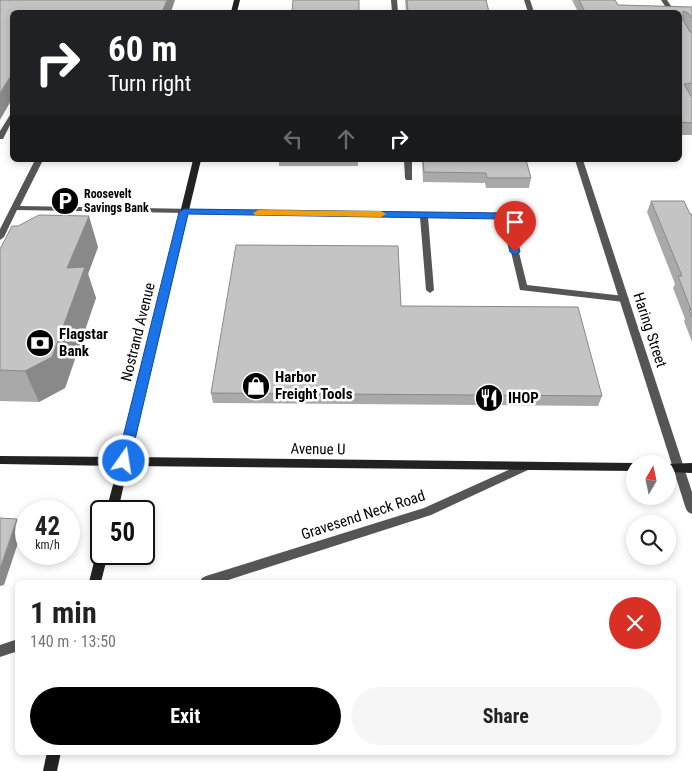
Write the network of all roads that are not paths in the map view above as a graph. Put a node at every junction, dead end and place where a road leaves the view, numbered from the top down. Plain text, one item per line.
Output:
1 (10, 120) edge
2 (0, 137) edge
3 (38, 162) edge
4 (196, 162) edge
5 (408, 162) edge
6 (580, 162) edge
7 (409, 178) dead end
8 (14, 208) junction
9 (184, 212) junction
10 (424, 214) junction
11 (0, 237) edge
12 (430, 290) dead end
13 (624, 299) junction
14 (669, 455) edge
15 (0, 460) edge
16 (124, 461) junction
17 (526, 466) junction
18 (626, 467) edge
19 (676, 468) edge
20 (692, 468) edge
21 (676, 474) edge
22 (115, 500) edge
23 (692, 509) edge
24 (99, 565) edge
25 (96, 580) edge
26 (212, 580) edge
27 (15, 646) edge
28 (0, 651) edge
29 (53, 755) edge
30 (50, 771) edge

1 - 2 street
3 - 8 street
4 - 9 main road, Nostrand Avenue
5 - 7 street
6 - 13 street, Haring Street
8 - 9 street
8 - 11 street
9 - 10 street
9 - 16 main road, Nostrand Avenue
10 - 12 street
10 - 13 street
13 - 14 street, Haring Street
15 - 16 main road, Avenue U
16 - 17 main road, Avenue U
16 - 22 main road, Nostrand Avenue
17 - 18 main road, Avenue U
17 - 26 street, Gravesend Neck Road
19 - 20 main road
21 - 23 street, Haring Street
24 - 25 main road
27 - 28 street
29 - 30 main road

